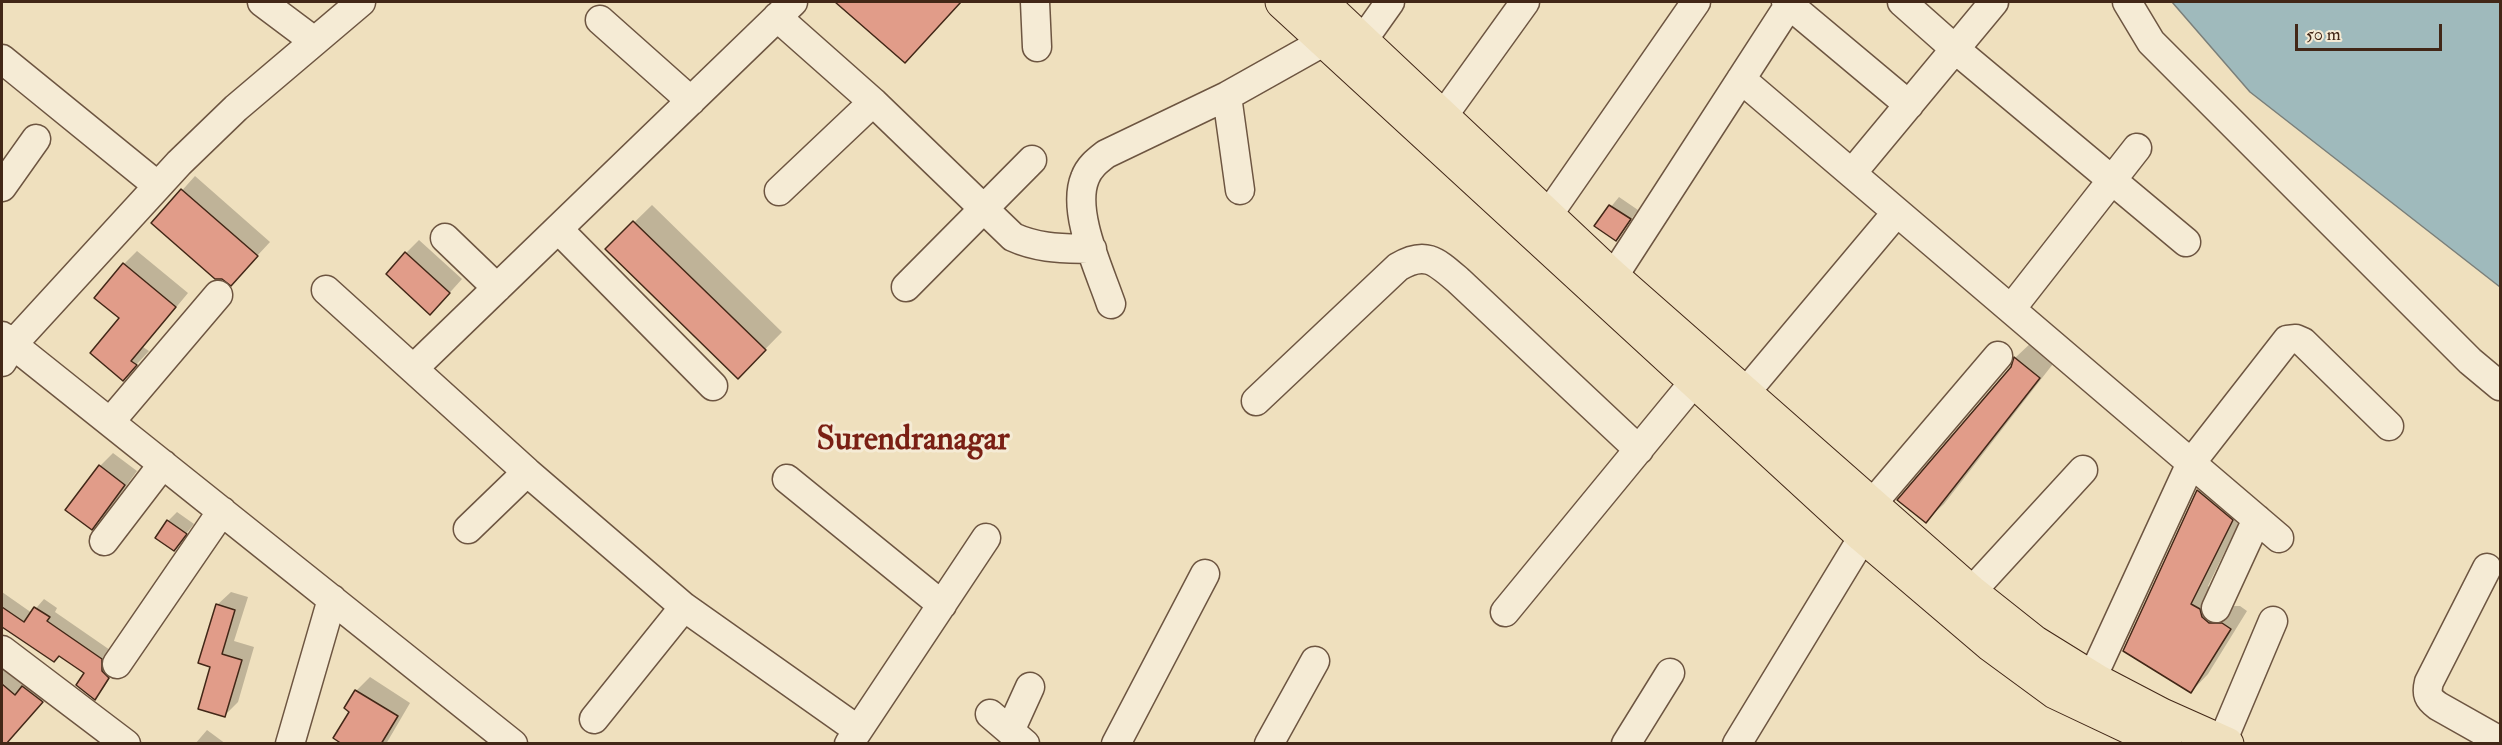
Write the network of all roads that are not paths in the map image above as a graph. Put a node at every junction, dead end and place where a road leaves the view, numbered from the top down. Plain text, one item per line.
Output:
1 (262, 2) edge
2 (361, 2) edge
3 (1035, 2) edge
4 (1282, 2) edge
5 (1322, 2) edge
6 (1390, 2) edge
7 (1525, 2) edge
8 (1696, 2) edge
9 (1789, 2) edge
10 (1902, 2) edge
11 (1994, 2) edge
12 (2127, 2) edge
13 (785, 9) edge
14 (600, 20) dead end
15 (314, 41) junction
16 (1344, 46) junction
17 (1037, 47) dead end
18 (1955, 49) junction
19 (2, 59) edge
20 (1741, 80) junction
21 (1227, 96) junction
22 (690, 101) junction
23 (873, 102) junction
24 (1908, 105) junction
25 (1443, 116) junction
26 (36, 139) dead end
27 (2137, 148) dead end
28 (1032, 160) dead end
29 (1852, 173) junction
30 (2112, 180) junction
31 (158, 186) junction
32 (2, 187) edge
33 (1240, 190) dead end
34 (779, 191) dead end
35 (984, 209) junction
36 (1897, 212) junction
37 (1548, 215) junction
38 (558, 229) junction
39 (445, 238) dead end
40 (2186, 242) dead end
41 (1092, 249) junction
42 (1613, 277) junction
43 (906, 287) dead end
44 (497, 288) junction
45 (326, 290) dead end
46 (218, 295) dead end
47 (1112, 304) dead end
48 (2011, 309) junction
49 (5, 347) edge
50 (1998, 356) dead end
51 (414, 368) junction
52 (1694, 382) junction
53 (713, 386) dead end
54 (2500, 386) edge
55 (1744, 393) junction
56 (1256, 401) dead end
57 (110, 422) junction
58 (2389, 426) dead end
59 (1639, 450) junction
60 (2191, 463) junction
61 (163, 464) junction
62 (2084, 470) dead end
63 (527, 472) junction
64 (787, 479) dead end
65 (222, 511) junction
66 (1871, 518) junction
67 (2257, 519) junction
68 (468, 529) dead end
69 (986, 538) dead end
70 (2279, 538) dead end
71 (104, 541) dead end
72 (2487, 568) dead end
73 (1205, 574) dead end
74 (1971, 592) junction
75 (332, 599) junction
76 (942, 605) junction
77 (684, 608) junction
78 (2216, 608) dead end
79 (1505, 612) dead end
80 (2273, 621) dead end
81 (2, 650) edge
82 (1315, 661) dead end
83 (117, 664) dead end
84 (1670, 673) dead end
85 (2092, 678) junction
86 (1030, 687) dead end
87 (594, 719) dead end
88 (1008, 729) edge
89 (854, 737) edge
90 (2500, 741) edge
91 (2225, 743) edge
92 (126, 744) edge
93 (291, 744) edge
94 (513, 744) edge
95 (1116, 744) edge
96 (1269, 744) edge
97 (1626, 744) edge
98 (1737, 744) edge
99 (2165, 744) edge

1 - 15 street
2 - 15 street
3 - 17 street
4 - 16 highway
5 - 16 highway
6 - 16 street
7 - 25 street
8 - 37 street
9 - 20 street
9 - 24 street
10 - 18 street
11 - 18 street
12 - 54 street
13 - 22 street
13 - 23 street
14 - 22 street
15 - 31 street
16 - 21 street
16 - 25 highway
16 - 52 highway
18 - 24 street
18 - 30 street
19 - 31 street
20 - 29 street
20 - 42 street
21 - 33 street
21 - 41 street
22 - 38 street
23 - 34 street
23 - 35 street
24 - 29 street
25 - 37 highway
26 - 32 street
27 - 30 street
28 - 35 street
29 - 36 street
30 - 40 street
30 - 48 street
31 - 49 street
35 - 41 street
35 - 43 street
36 - 48 street
36 - 55 street
37 - 42 highway
38 - 44 street
38 - 53 street
39 - 44 street
41 - 47 street
42 - 55 highway
44 - 51 street
45 - 51 street
46 - 57 street
48 - 60 street
49 - 57 street
50 - 66 street
51 - 63 street
52 - 59 street
52 - 66 highway
55 - 66 highway
56 - 59 street
57 - 61 street
58 - 60 street
59 - 79 street
60 - 67 street
60 - 85 street
61 - 65 street
61 - 71 street
62 - 74 street
63 - 68 street
63 - 77 street
64 - 76 street
65 - 75 street
65 - 83 street
66 - 74 highway
66 - 98 street
66 - 99 highway
67 - 70 street
67 - 78 street
69 - 76 street
72 - 90 street
73 - 95 street
74 - 85 highway
75 - 93 street
75 - 94 street
76 - 89 street
77 - 87 street
77 - 89 street
80 - 91 street
81 - 92 street
82 - 96 street
84 - 97 street
85 - 91 highway
86 - 88 street

